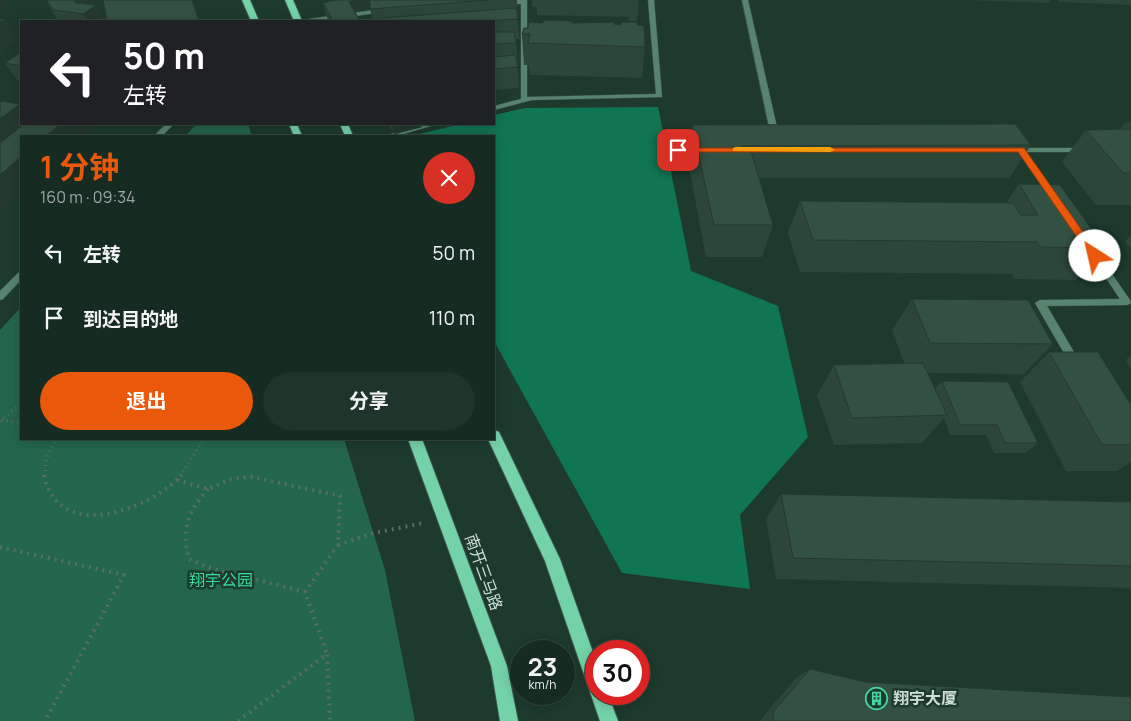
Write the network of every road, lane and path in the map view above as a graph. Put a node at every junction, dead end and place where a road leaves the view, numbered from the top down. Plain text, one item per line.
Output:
1 (246, 0) edge
2 (288, 0) edge
3 (651, 0) edge
4 (746, 0) edge
5 (524, 1) edge
6 (495, 2) dead end
7 (392, 9) edge
8 (255, 20) edge
9 (298, 20) edge
10 (316, 20) edge
11 (524, 100) junction
12 (495, 108) edge
13 (169, 125) edge
14 (430, 125) edge
15 (159, 135) edge
16 (392, 135) edge
17 (775, 138) edge
18 (678, 150) dead end
19 (707, 150) edge
20 (1001, 150) edge
21 (1021, 150) junction
22 (1094, 150) edge
23 (1060, 206) edge
24 (1082, 238) edge
25 (20, 276) edge
26 (0, 297) edge
27 (1129, 302) edge
28 (1080, 371) edge
29 (20, 405) edge
30 (1, 420) edge
31 (20, 423) edge
32 (495, 438) edge
33 (56, 440) edge
34 (204, 440) edge
35 (415, 440) edge
36 (177, 480) junction
37 (208, 489) junction
38 (444, 518) junction
39 (338, 545) junction
40 (0, 548) edge
41 (305, 592) junction
42 (327, 654) junction
43 (585, 654) edge
44 (604, 705) edge
45 (45, 721) edge
46 (238, 721) edge
47 (330, 721) edge
48 (509, 721) edge
49 (609, 721) edge

1 - 8 main road
2 - 9 main road
3 - 11 street
4 - 17 street
5 - 6 street
5 - 11 street
7 - 10 street
11 - 12 street
13 - 15 street
14 - 16 street
18 - 19 street
20 - 21 street
21 - 22 street
21 - 23 street
24 - 27 street
25 - 26 street
27 - 28 street
29 - 30 path
30 - 31 path
32 - 43 main road
33 - 36 path
34 - 36 path
35 - 38 main road, 南开三马路
36 - 37 path
37 - 39 path
37 - 41 path
38 - 39 path
38 - 48 main road, 南开三马路
39 - 41 path
40 - 45 path
41 - 42 path
42 - 46 path
42 - 47 path
44 - 49 main road

